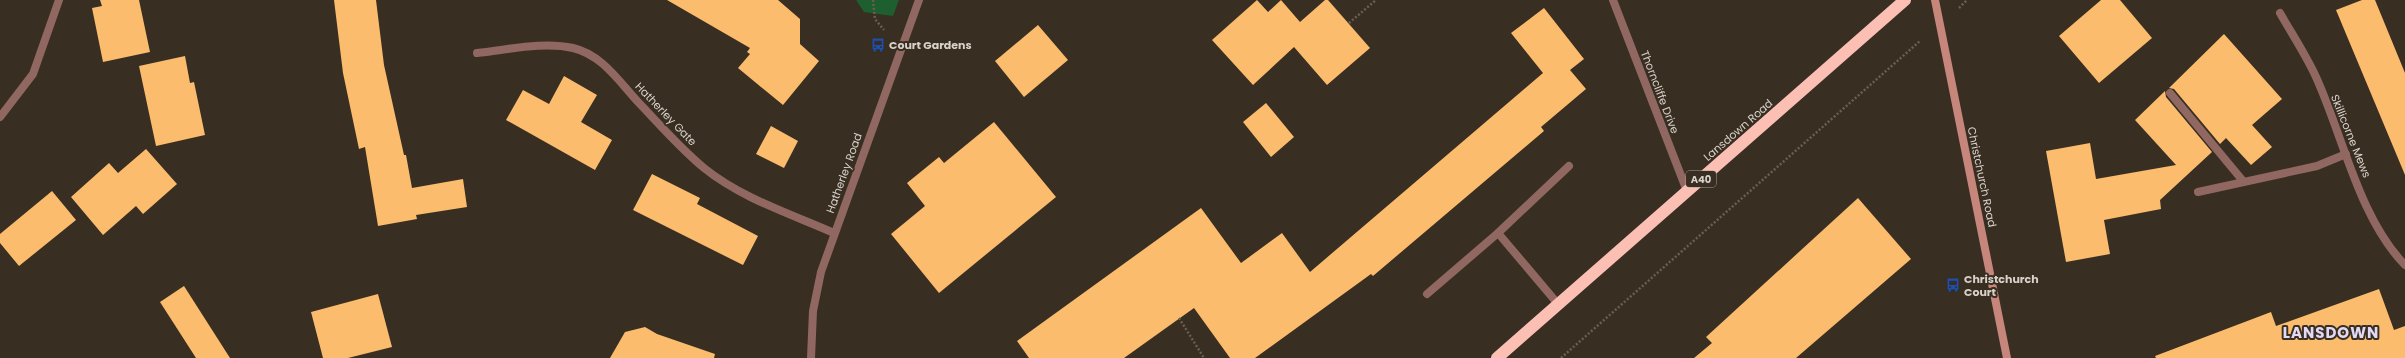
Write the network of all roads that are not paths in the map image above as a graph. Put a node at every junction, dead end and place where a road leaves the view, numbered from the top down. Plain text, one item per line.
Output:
1 (59, 0) edge
2 (919, 0) edge
3 (1613, 0) edge
4 (1905, 0) edge
5 (1935, 0) edge
6 (2280, 13) dead end
7 (477, 54) dead end
8 (2170, 93) dead end
9 (0, 117) edge
10 (2346, 154) junction
11 (1569, 166) dead end
12 (2243, 181) junction
13 (1687, 192) junction
14 (2198, 192) dead end
15 (834, 233) junction
16 (1498, 233) junction
17 (2405, 265) edge
18 (1427, 294) dead end
19 (1558, 304) junction
20 (811, 358) edge
21 (1497, 358) edge
22 (2008, 358) edge

1 - 9 street
2 - 15 street, Hatherley Road
3 - 13 street, Thorncliffe Drive
4 - 13 highway, Lansdown Road / A40
5 - 22 street, Christchurch Road
6 - 10 street, Skillicorne Mews
7 - 15 street, Hatherley Gate
8 - 12 street
10 - 12 street
10 - 17 street, Skillicorne Mews
11 - 16 street
12 - 14 street
13 - 19 highway, Lansdown Road / A40
15 - 20 street, Hatherley Road
16 - 18 street
16 - 19 street
19 - 21 highway, Lansdown Road / A40

